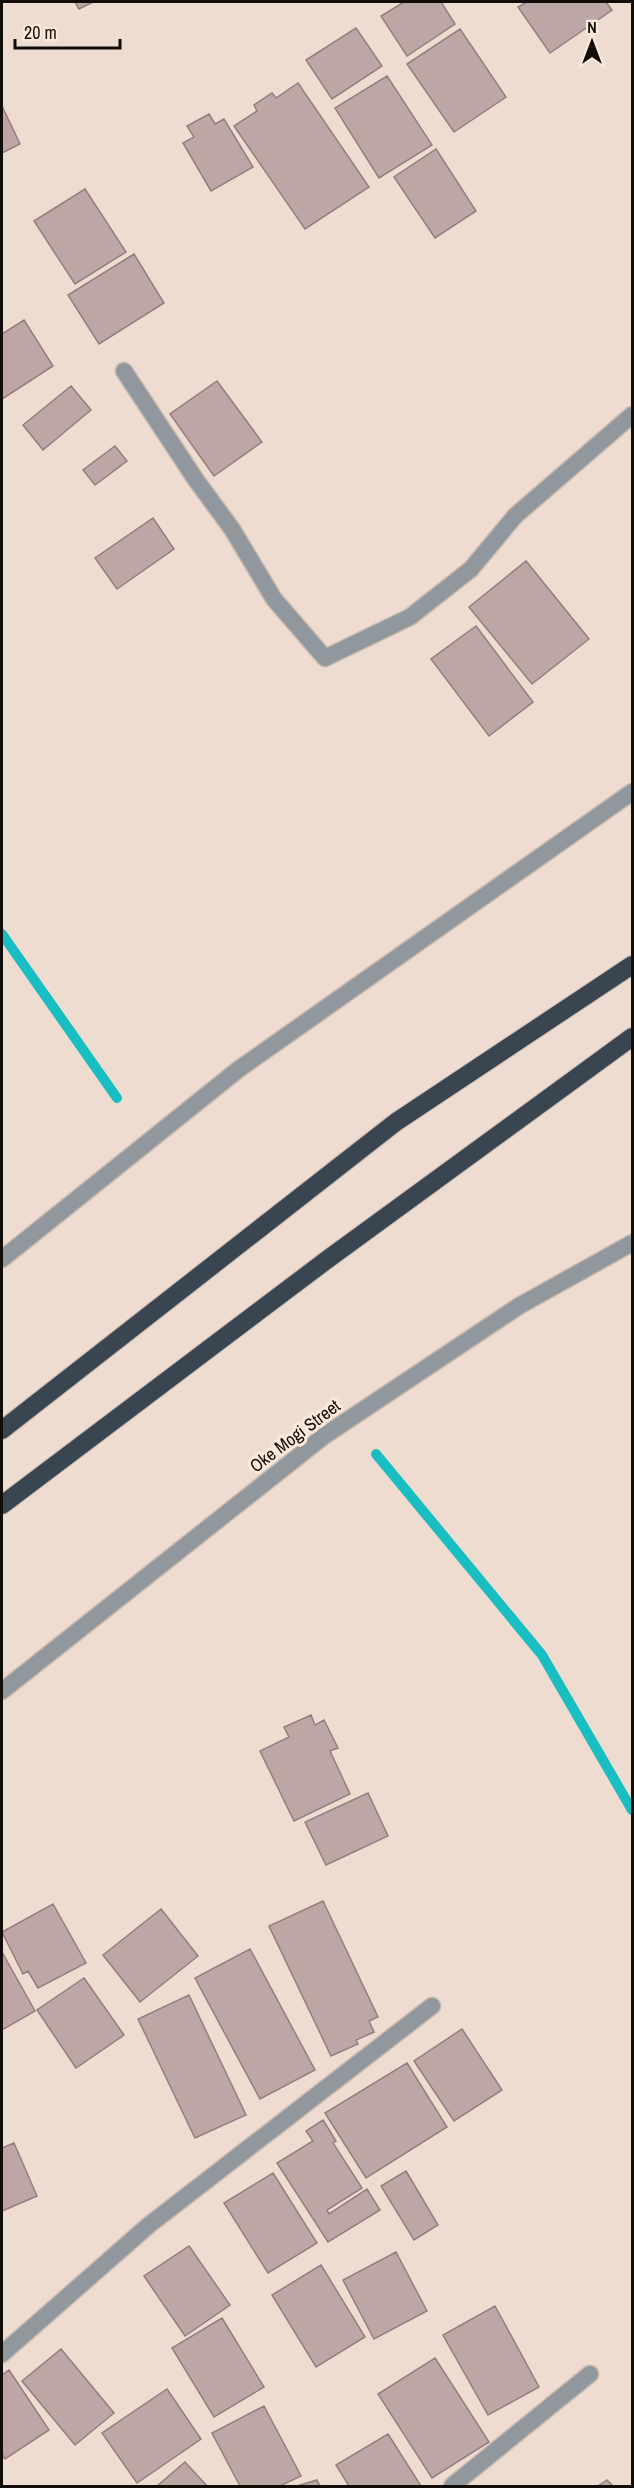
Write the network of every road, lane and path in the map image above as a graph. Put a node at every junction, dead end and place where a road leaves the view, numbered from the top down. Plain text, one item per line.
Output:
1 (124, 371) dead end
2 (633, 415) edge
3 (633, 792) edge
4 (633, 965) edge
5 (633, 1037) edge
6 (633, 1243) edge
7 (2, 1259) edge
8 (2, 1431) edge
9 (2, 1505) edge
10 (2, 1691) edge
11 (432, 2006) dead end
12 (2, 2354) edge
13 (590, 2374) dead end
14 (452, 2487) edge

1 - 2 street
3 - 7 street
4 - 8 highway
5 - 9 highway
6 - 10 street, Oke Mogi Street
11 - 12 street
13 - 14 street

